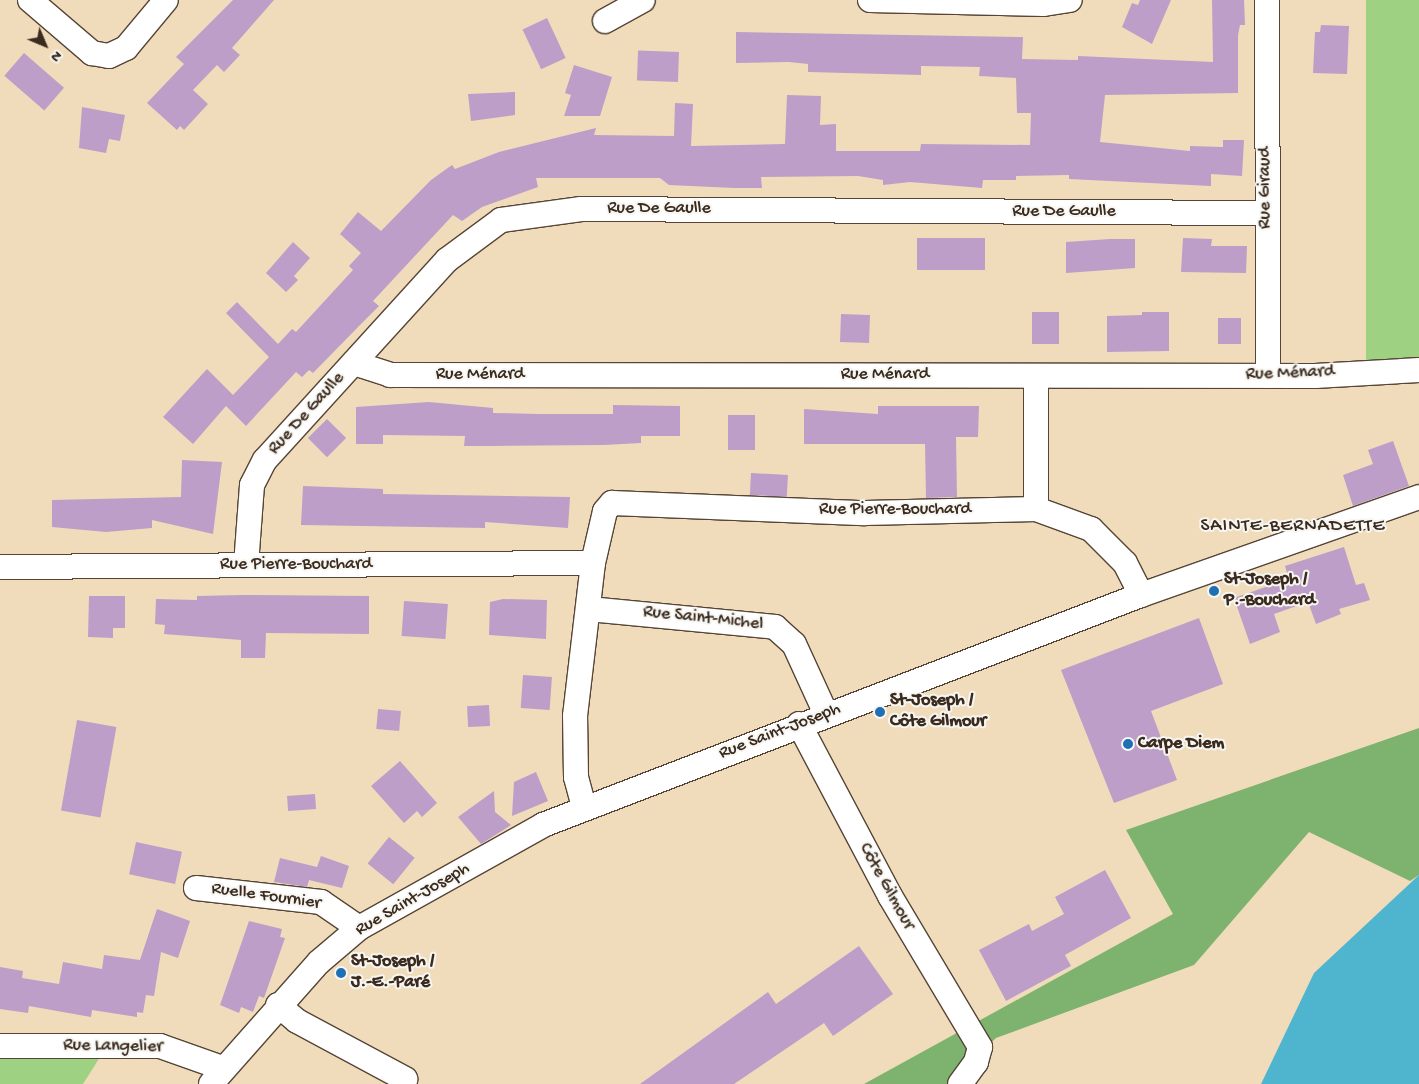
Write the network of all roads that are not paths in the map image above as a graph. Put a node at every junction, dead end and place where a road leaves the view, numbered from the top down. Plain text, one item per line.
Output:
1 (30, 0) edge
2 (166, 0) edge
3 (643, 0) edge
4 (870, 0) edge
5 (1070, 0) edge
6 (1267, 0) edge
7 (605, 21) dead end
8 (1265, 213) junction
9 (354, 363) junction
10 (1419, 370) edge
11 (1036, 376) junction
12 (1268, 376) junction
13 (1419, 497) edge
14 (1036, 509) junction
15 (592, 563) junction
16 (246, 565) junction
17 (0, 567) edge
18 (1141, 595) junction
19 (589, 609) junction
20 (826, 714) junction
21 (800, 724) junction
22 (584, 807) junction
23 (196, 888) dead end
24 (359, 928) junction
25 (278, 1005) junction
26 (0, 1046) edge
27 (217, 1076) edge
28 (405, 1079) dead end
29 (960, 1084) edge

1 - 2 street
3 - 7 street
4 - 5 street
6 - 8 street, Rue Giraud
8 - 9 street, Rue De Gaulle
8 - 12 street, Rue Giraud
9 - 11 street, Rue Ménard
9 - 16 street, Rue De Gaulle
10 - 12 street, Rue Ménard
11 - 12 street, Rue Ménard
11 - 14 street
13 - 18 street, Rue Saint-Joseph
14 - 15 street, Rue Pierre-Bouchard
14 - 18 street, Rue Pierre-Bouchard
15 - 16 street, Rue Pierre-Bouchard
15 - 19 street
16 - 17 street, Rue Pierre-Bouchard
18 - 20 street, Rue Saint-Joseph
19 - 20 street, Rue Saint-Michel
19 - 22 street
20 - 21 street, Rue Saint-Joseph
21 - 22 street, Rue Saint-Joseph
21 - 29 street, Côte Gilmour
22 - 24 street, Rue Saint-Joseph
23 - 24 street, Ruelle Fournier
24 - 25 street, Rue Saint-Joseph
25 - 27 street, Rue Saint-Joseph
25 - 28 street
26 - 27 street, Rue Langelier

